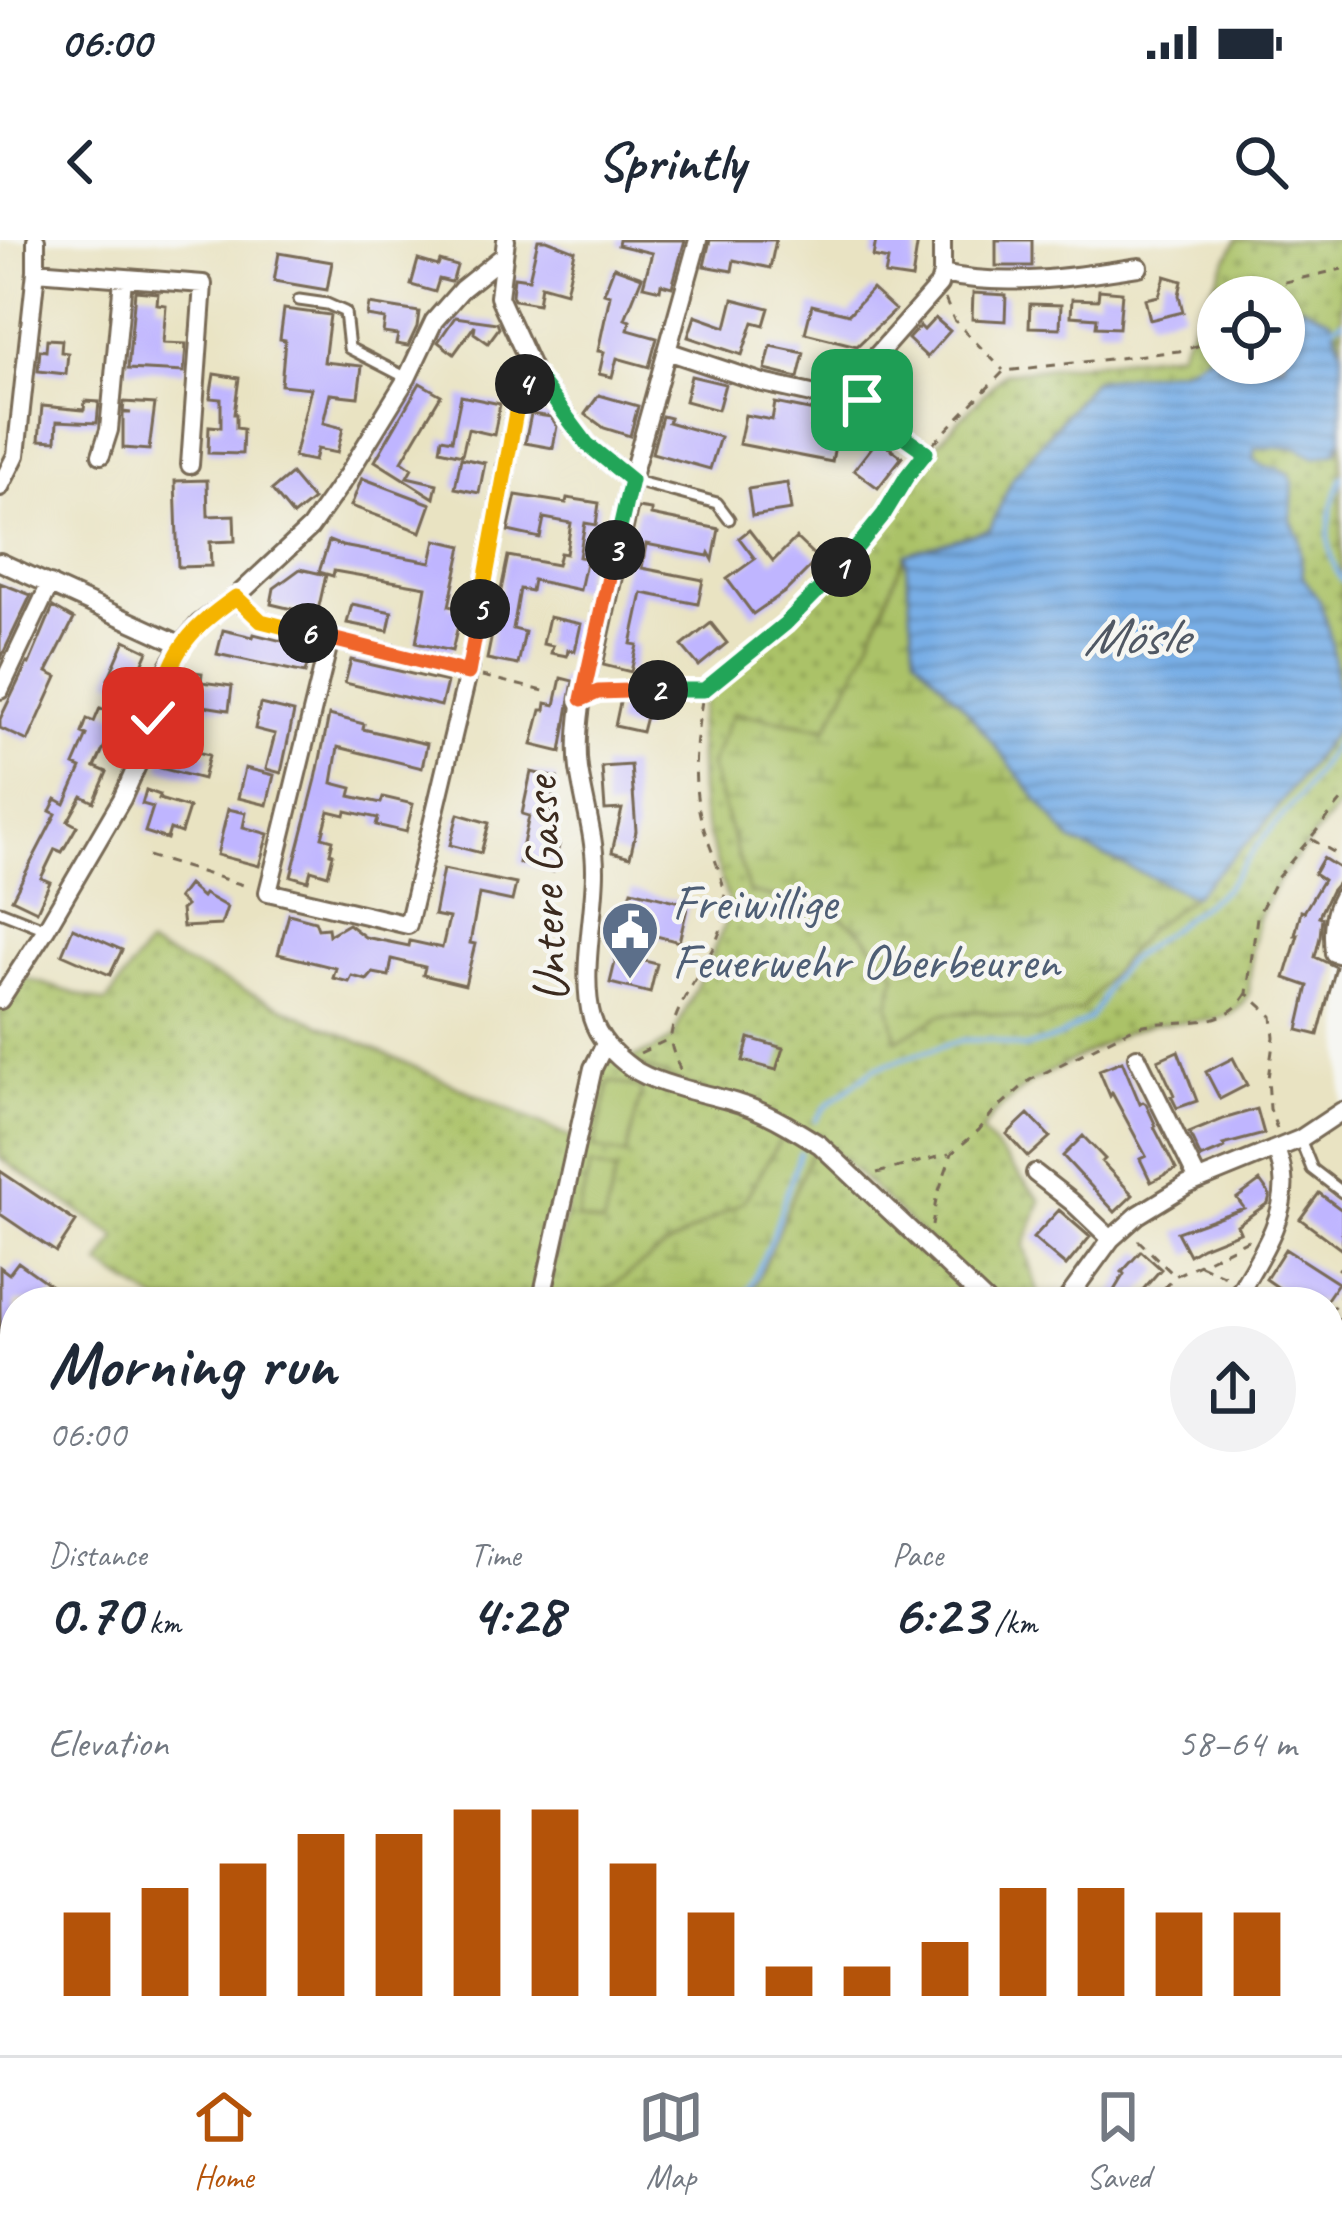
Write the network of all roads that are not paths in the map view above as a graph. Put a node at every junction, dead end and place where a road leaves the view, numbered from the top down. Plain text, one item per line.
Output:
1 (36, 240) edge
2 (698, 240) edge
3 (942, 240) edge
4 (504, 248) edge
5 (1139, 267) dead end
6 (36, 271) junction
7 (123, 279) junction
8 (940, 279) junction
9 (299, 299) dead end
10 (667, 351) junction
11 (534, 373) junction
12 (407, 378) junction
13 (856, 379) junction
14 (825, 397) junction
15 (100, 455) dead end
16 (190, 465) dead end
17 (631, 480) junction
18 (0, 487) edge
19 (729, 520) dead end
20 (0, 562) edge
21 (50, 584) junction
22 (236, 597) junction
23 (330, 639) junction
24 (182, 645) junction
25 (468, 673) junction
26 (0, 690) edge
27 (1342, 897) edge
28 (0, 911) edge
29 (46, 929) junction
30 (1342, 955) edge
31 (0, 1000) edge
32 (605, 1044) junction
33 (1137, 1057) dead end
34 (1342, 1111) edge
35 (1286, 1145) junction
36 (1035, 1174) dead end
37 (1198, 1180) junction
38 (1342, 1192) edge
39 (1117, 1233) junction
40 (545, 1287) edge
41 (970, 1287) edge
42 (1076, 1287) edge
43 (1243, 1287) edge

1 - 6 street
2 - 10 street, Untere Gasse
3 - 8 street
4 - 11 street
4 - 12 street
5 - 8 street
6 - 7 street
6 - 18 street
7 - 15 street
7 - 16 street
8 - 13 street
9 - 12 lane
10 - 14 street
10 - 17 street, Untere Gasse
11 - 17 street
11 - 25 street
12 - 22 street
13 - 14 street
13 - 14 street
17 - 19 lane
17 - 32 street, Untere Gasse
20 - 21 street
21 - 24 street
21 - 26 street
22 - 23 street
22 - 24 street
23 - 25 street
23 - 25 street
24 - 29 street
27 - 30 street
28 - 29 lane
29 - 31 street
32 - 40 street
32 - 41 street, Untere Gasse
33 - 37 street
34 - 35 street
35 - 37 street
35 - 38 lane
35 - 43 street
36 - 39 street
37 - 39 street
39 - 42 street

